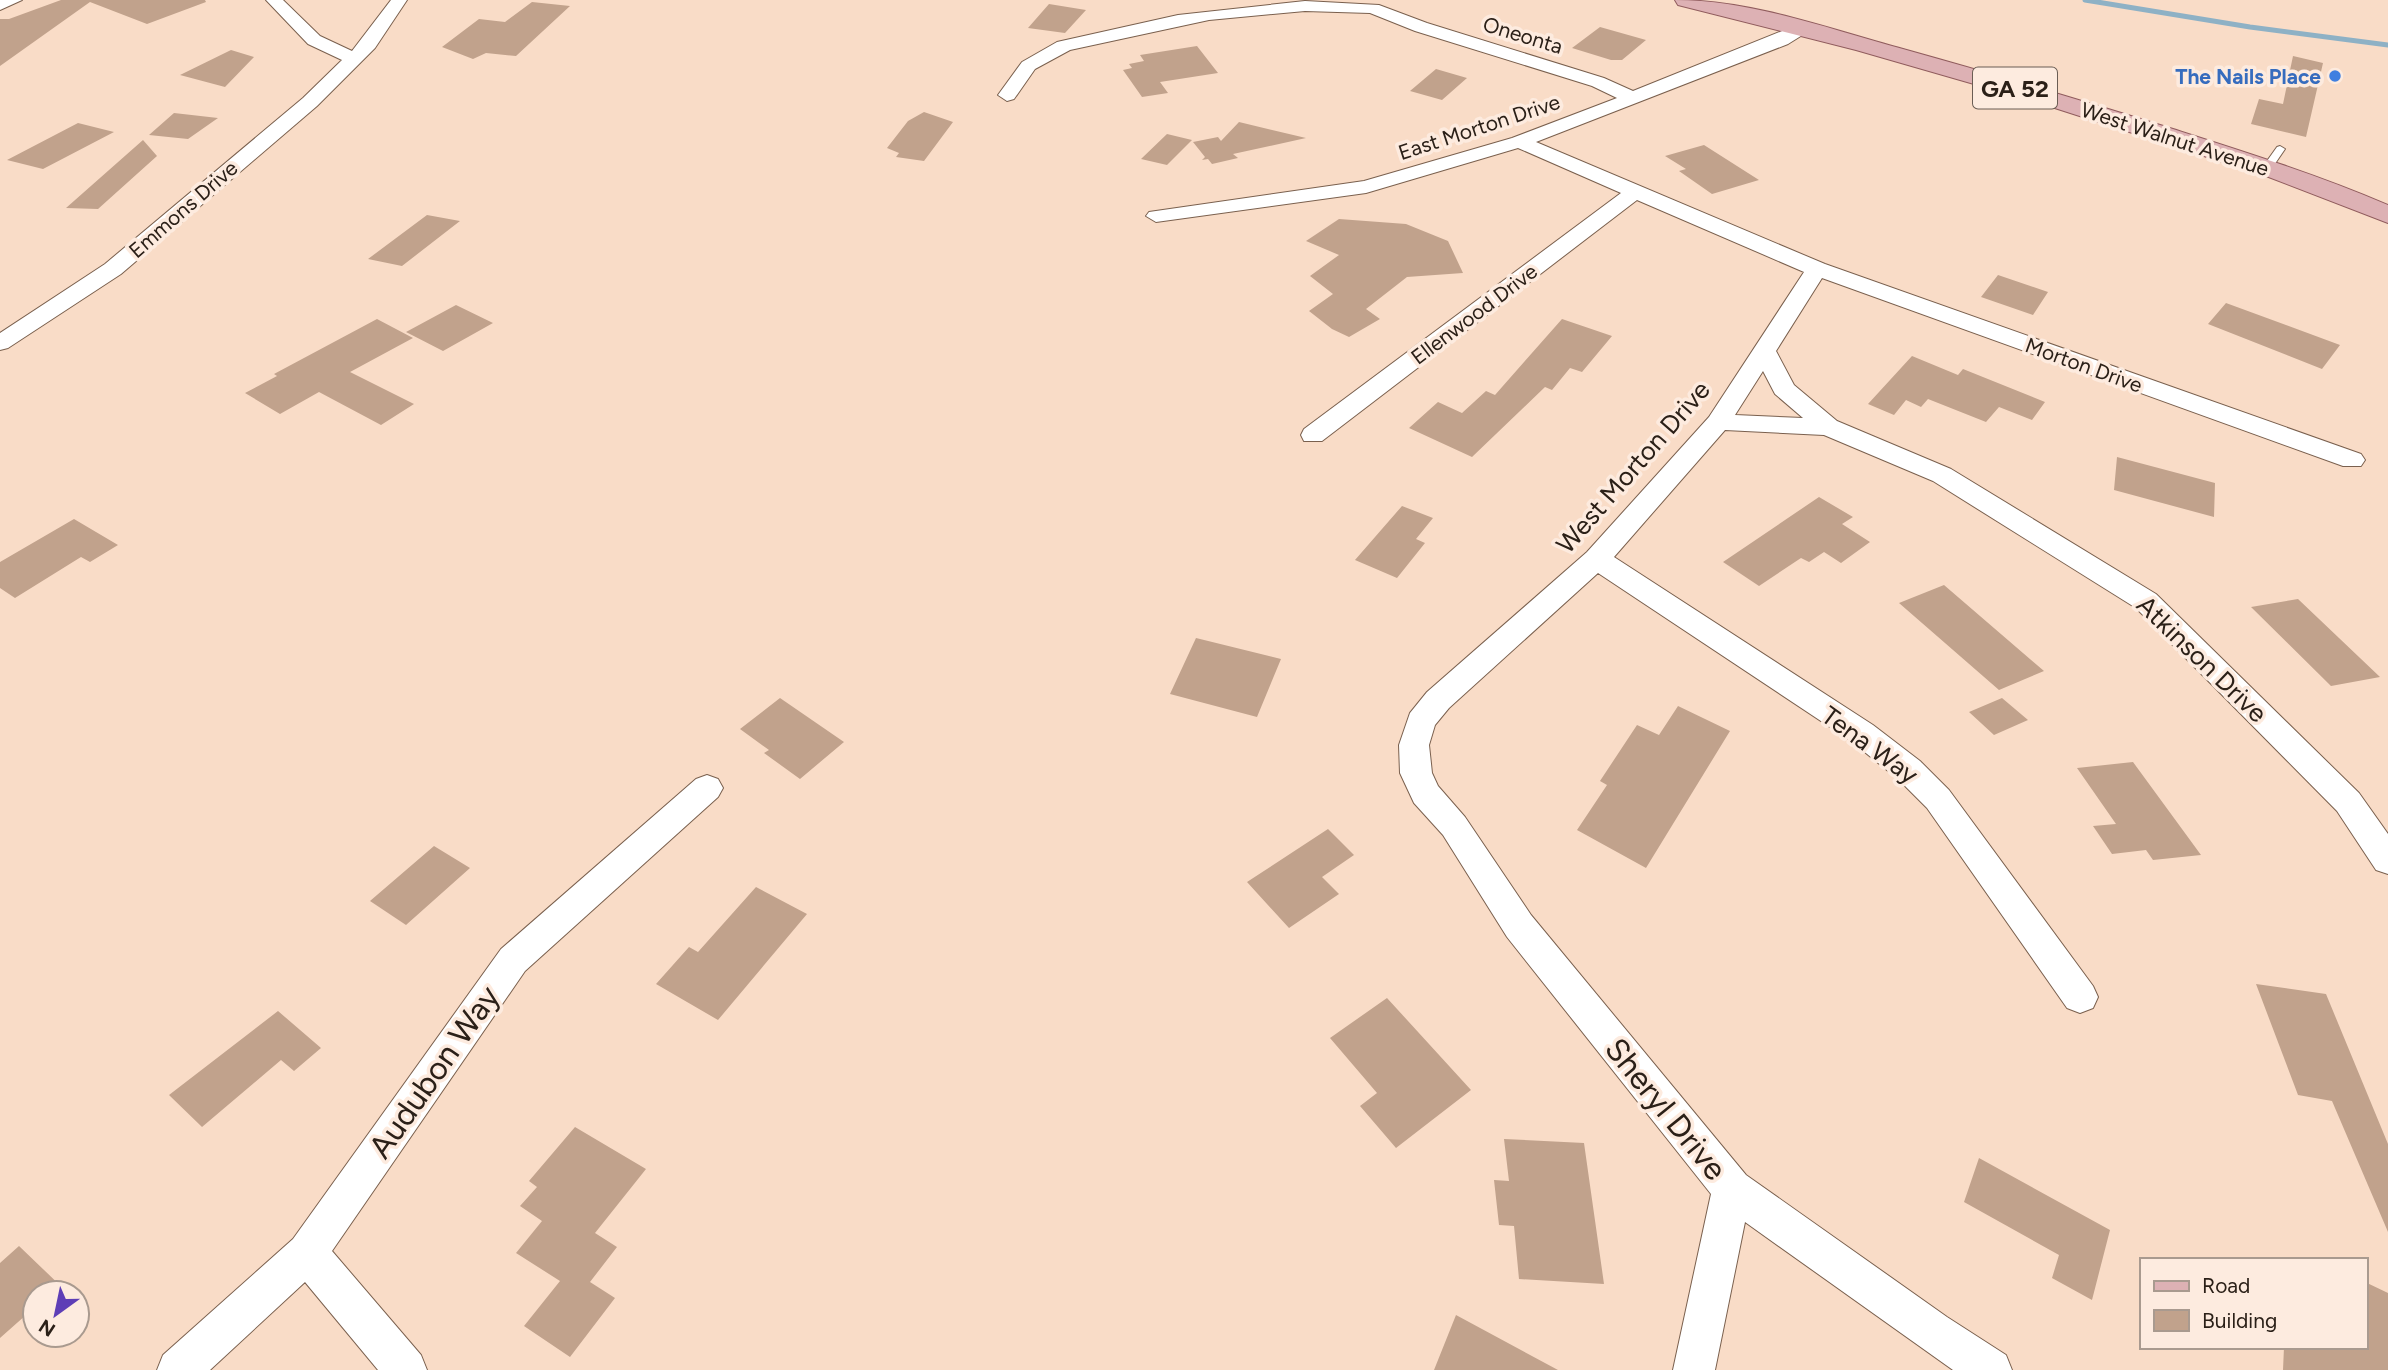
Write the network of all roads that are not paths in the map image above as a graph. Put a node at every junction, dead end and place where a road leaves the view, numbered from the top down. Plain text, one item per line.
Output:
1 (14, 0) edge
2 (274, 0) edge
3 (399, 0) edge
4 (1686, 0) edge
5 (0, 5) edge
6 (1803, 29) junction
7 (352, 58) junction
8 (1007, 95) dead end
9 (1631, 97) junction
10 (1518, 142) junction
11 (1635, 192) junction
12 (2340, 193) junction
13 (2388, 203) edge
14 (2388, 215) edge
15 (1156, 216) dead end
16 (1817, 269) junction
17 (0, 343) edge
18 (1764, 351) junction
19 (1718, 422) junction
20 (1828, 427) junction
21 (1313, 435) dead end
22 (2352, 460) dead end
23 (1597, 559) junction
24 (1416, 773) joint
25 (707, 788) dead end
26 (2388, 860) edge
27 (2080, 998) dead end
28 (1732, 1189) junction
29 (307, 1253) junction
30 (178, 1370) edge
31 (406, 1370) edge
32 (1695, 1370) edge
33 (1991, 1370) edge

1 - 5 street
2 - 7 street
3 - 7 street, Emmons Drive
4 - 6 main road, West Walnut Avenue / GA 52
6 - 9 street, East Morton Drive
6 - 12 main road, West Walnut Avenue / GA 52
7 - 17 street, Emmons Drive
8 - 9 street, Oneonta
9 - 10 street, East Morton Drive
10 - 11 street
10 - 15 street, East Morton Drive
11 - 16 street
11 - 21 street, Ellenwood Drive
12 - 13 main road, West Walnut Avenue / GA 52
12 - 14 main road, West Walnut Avenue / GA 52
16 - 18 street, West Morton Drive
16 - 22 street, Morton Drive
18 - 19 street, West Morton Drive
18 - 20 street, Atkinson Drive
19 - 20 street, Atkinson Drive
19 - 23 street, West Morton Drive
20 - 26 street, Atkinson Drive
23 - 24 street, West Morton Drive
23 - 27 street, Tena Way
24 - 28 street, Sheryl Drive
25 - 29 street, Audubon Way
28 - 32 street
28 - 33 street, Sheryl Drive
29 - 30 street, Audubon Way
29 - 31 street

